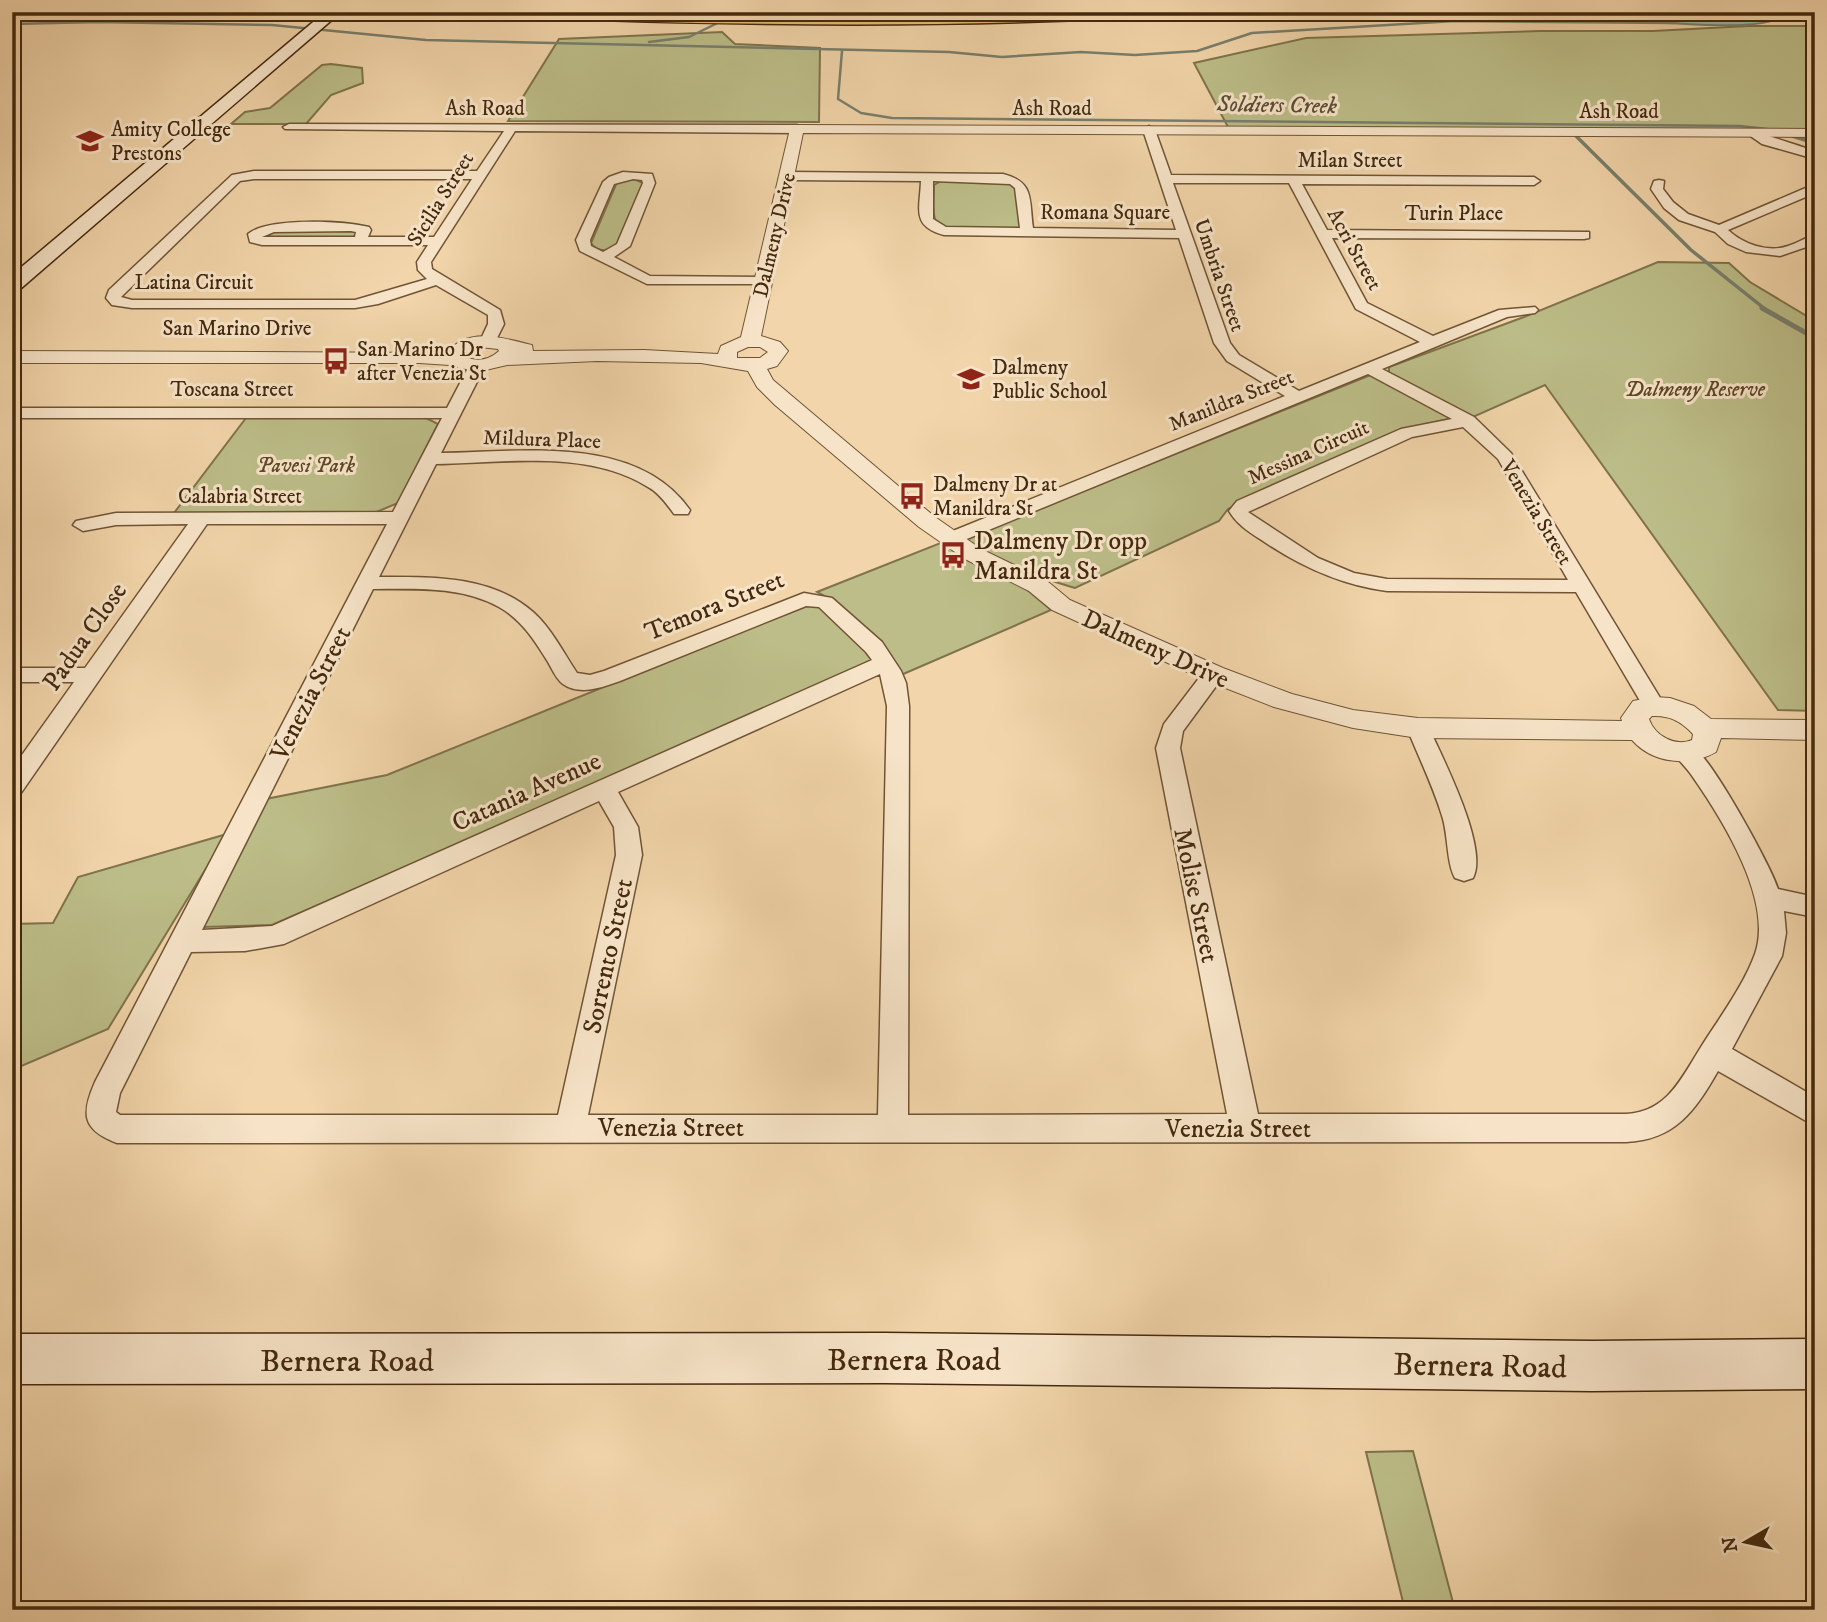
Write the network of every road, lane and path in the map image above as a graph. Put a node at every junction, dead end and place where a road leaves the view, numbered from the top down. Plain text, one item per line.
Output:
1 (334, 12) edge
2 (340, 12) edge
3 (459, 12) edge
4 (512, 12) edge
5 (1163, 12) edge
6 (683, 17) junction
7 (973, 17) edge
8 (298, 45) junction
9 (289, 127) dead end
10 (512, 129) junction
11 (797, 129) junction
12 (1149, 130) junction
13 (1753, 133) junction
14 (1815, 133) edge
15 (1815, 155) edge
16 (479, 175) junction
17 (788, 176) junction
18 (927, 176) junction
19 (1166, 179) junction
20 (1293, 180) junction
21 (1534, 181) dead end
22 (1659, 184) dead end
23 (1815, 188) edge
24 (1720, 229) junction
25 (1027, 233) junction
26 (1183, 234) junction
27 (1322, 234) junction
28 (1584, 235) dead end
29 (1815, 239) edge
30 (360, 241) junction
31 (436, 241) junction
32 (604, 257) junction
33 (437, 280) junction
34 (762, 281) junction
35 (12, 286) edge
36 (1530, 310) dead end
37 (1432, 342) junction
38 (12, 350) edge
39 (482, 353) junction
40 (741, 353) junction
41 (12, 357) edge
42 (1370, 369) junction
43 (1298, 397) junction
44 (451, 412) junction
45 (12, 413) edge
46 (1468, 421) junction
47 (428, 459) junction
48 (681, 510) dead end
49 (202, 518) junction
50 (398, 518) junction
51 (83, 526) dead end
52 (950, 539) junction
53 (366, 583) junction
54 (1582, 586) junction
55 (886, 663) junction
56 (90, 674) junction
57 (1214, 674) junction
58 (12, 675) edge
59 (1654, 706) junction
60 (1418, 728) junction
61 (1705, 728) junction
62 (1815, 730) edge
63 (1639, 731) junction
64 (1685, 752) junction
65 (12, 787) edge
66 (604, 789) junction
67 (1464, 871) dead end
68 (1771, 898) junction
69 (1815, 907) edge
70 (183, 941) junction
71 (1713, 1053) junction
72 (1815, 1113) edge
73 (570, 1127) junction
74 (1245, 1127) junction
75 (893, 1128) junction
76 (12, 1359) edge
77 (1815, 1364) edge

1 - 8 main road
2 - 8 main road
3 - 6 highway
4 - 6 highway
5 - 7 highway
6 - 7 highway
8 - 35 main road
9 - 10 street, Ash Road
10 - 11 street, Ash Road
10 - 16 street, Sicilia Street
11 - 12 street, Ash Road
11 - 17 street, Dalmeny Drive
12 - 13 street, Ash Road
12 - 19 street, Umbria Street
13 - 14 street, Ash Road
13 - 15 street
16 - 31 street, Sicilia Street
16 - 33 street, Latina Circuit
17 - 18 street, Romana Square
17 - 34 street, Dalmeny Drive
18 - 25 street, Romana Square
18 - 25 street, Romana Square
19 - 20 street, Milan Street
19 - 26 street, Umbria Street
20 - 21 street, Milan Street
20 - 27 street, Acri Street
22 - 24 street
23 - 24 street
24 - 29 street
25 - 26 street, Romana Square
26 - 43 street, Umbria Street
27 - 28 street, Turin Place
27 - 37 street, Acri Street
30 - 30 street
30 - 31 street
31 - 33 street, Sicilia Street
32 - 32 street
32 - 34 street
33 - 39 street, Sicilia Street
34 - 40 street, Dalmeny Drive
36 - 37 street, Manildra Street
37 - 42 street, Manildra Street
38 - 39 street, San Marino Drive
39 - 40 street, San Marino Drive
39 - 41 street, San Marino Drive
39 - 44 street, Venezia Street
40 - 52 street, Dalmeny Drive
42 - 43 street, Manildra Street
42 - 46 street, Venezia Street
43 - 52 street, Manildra Street
44 - 45 street, Toscana Street
44 - 47 street, Venezia Street
46 - 54 street, Venezia Street
46 - 54 street, Messina Circuit
47 - 48 street, Mildura Place
47 - 50 street, Venezia Street
49 - 50 street, Calabria Street
49 - 51 street, Calabria Street
49 - 56 street, Padua Close
50 - 53 street, Venezia Street
52 - 57 street, Dalmeny Drive
53 - 55 street, Temora Street
53 - 70 street, Venezia Street
54 - 59 street, Venezia Street
55 - 66 street, Catania Avenue
55 - 75 street, Temora Street
56 - 58 street
56 - 65 street, Padua Close
57 - 60 street, Dalmeny Drive
57 - 74 street, Molise Street
59 - 61 street
59 - 63 street
60 - 63 street, Dalmeny Drive
60 - 67 street
61 - 62 street
61 - 64 street
63 - 64 street
64 - 68 street, Venezia Street
66 - 70 street, Catania Avenue
66 - 73 street, Sorrento Street
68 - 69 street
68 - 71 street, Venezia Street
70 - 73 street, Venezia Street
71 - 72 street
71 - 74 street, Venezia Street
73 - 75 street, Venezia Street
74 - 75 street, Venezia Street
76 - 77 main road, Bernera Road

